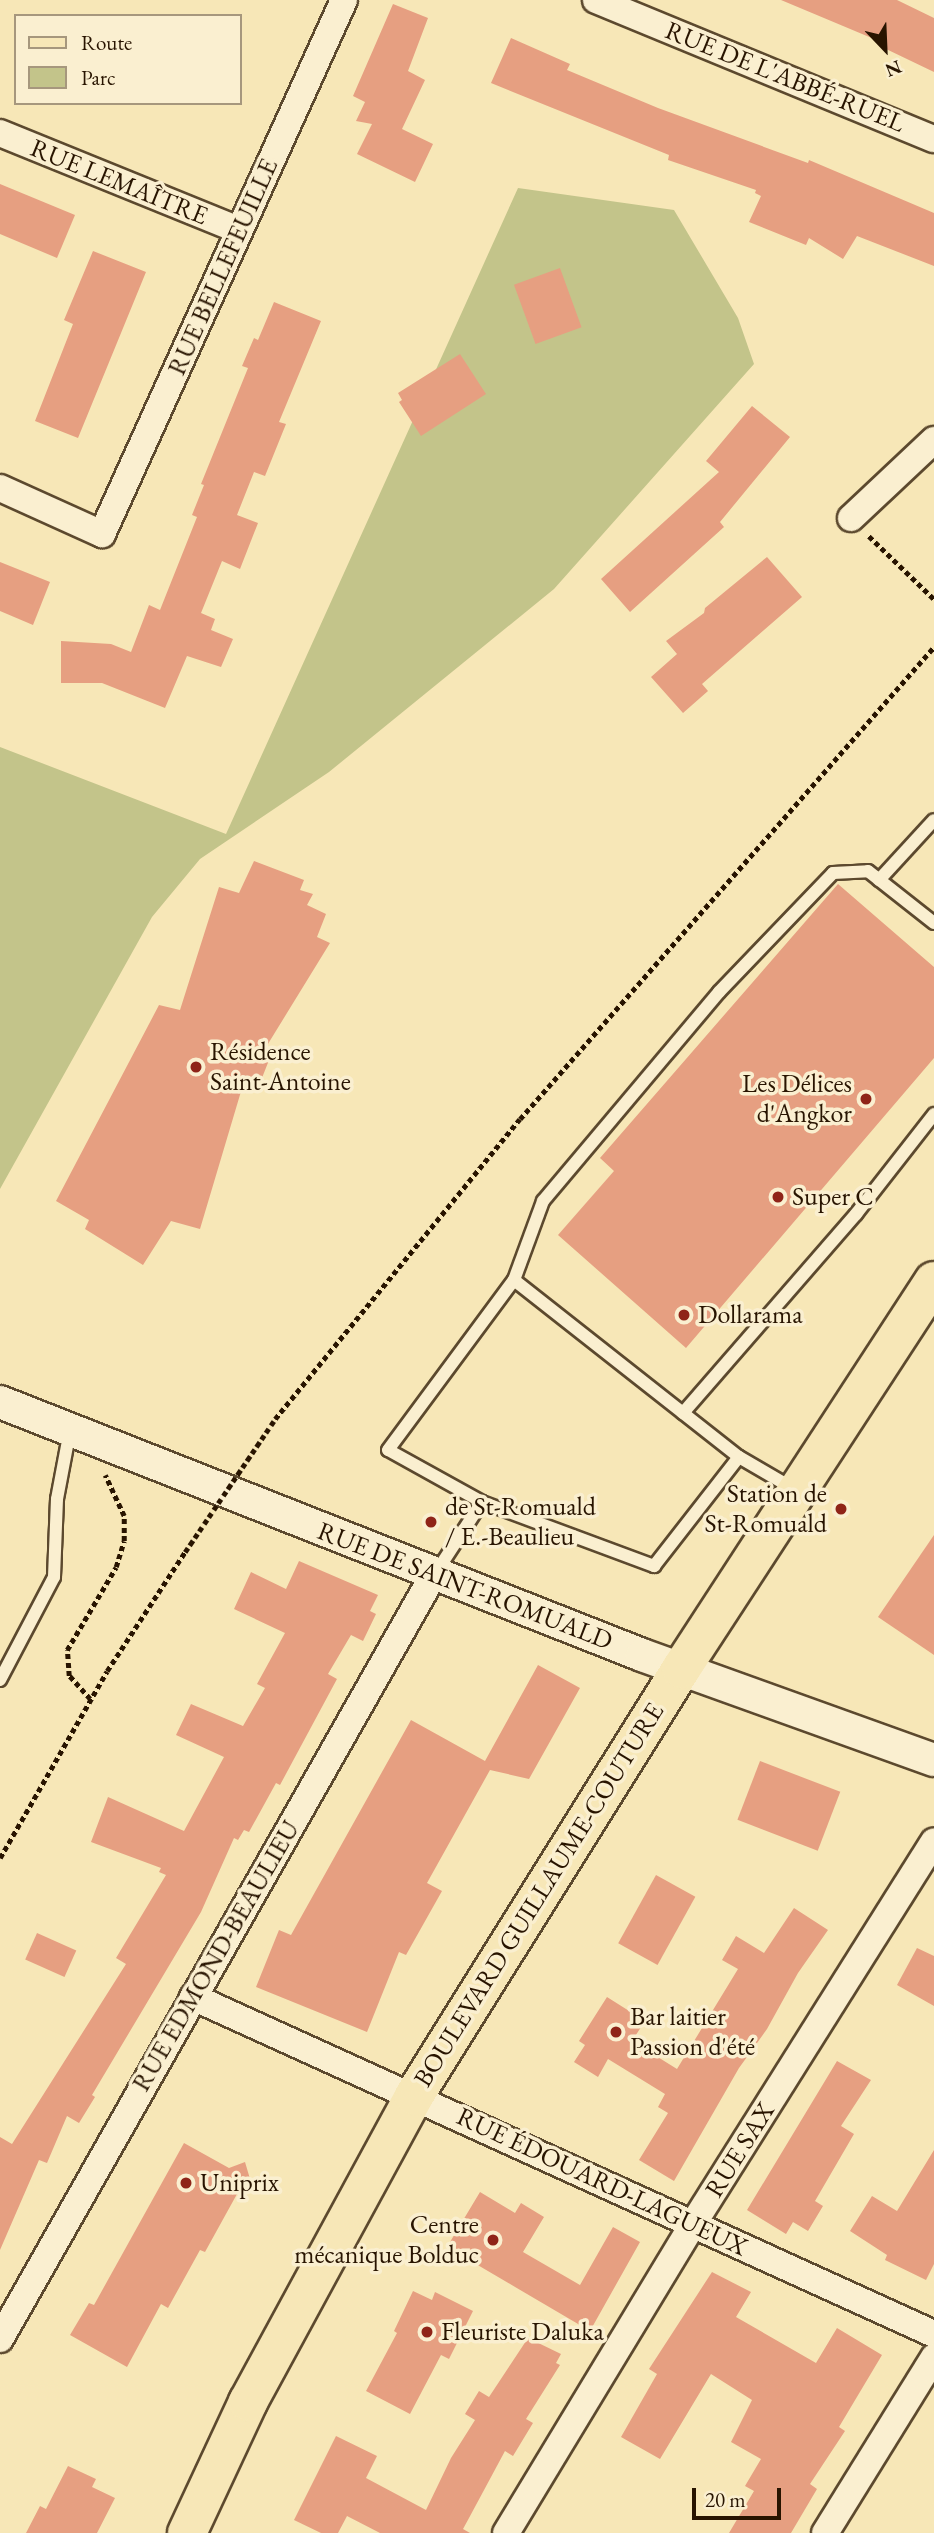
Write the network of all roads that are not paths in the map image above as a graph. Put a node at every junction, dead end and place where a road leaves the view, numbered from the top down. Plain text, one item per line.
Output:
1 (344, 0) edge
2 (596, 0) edge
3 (0, 133) edge
4 (934, 139) edge
5 (239, 230) junction
6 (934, 440) edge
7 (0, 488) edge
8 (851, 518) road end
9 (934, 820) edge
10 (879, 880) junction
11 (934, 923) edge
12 (934, 1114) edge
13 (514, 1280) junction
14 (934, 1280) edge
15 (0, 1402) edge
16 (683, 1413) junction
17 (78, 1433) junction
18 (739, 1457) junction
19 (797, 1490) junction
20 (482, 1502) junction
21 (434, 1574) junction
22 (681, 1669) junction
23 (0, 1680) edge
24 (934, 1760) edge
25 (934, 1842) edge
26 (193, 1997) junction
27 (414, 2096) junction
28 (693, 2224) junction
29 (934, 2334) edge
30 (0, 2339) edge
31 (934, 2357) edge
32 (187, 2533) edge
33 (506, 2533) edge
34 (825, 2533) edge

1 - 5 street, RUE BELLEFEUILLE
2 - 4 street, RUE DE L'ABBÉ-RUEL
3 - 5 street, RUE LEMAÎTRE
5 - 7 street, RUE BELLEFEUILLE
6 - 8 street
9 - 10 lane
10 - 11 lane
10 - 13 lane
12 - 16 lane
13 - 16 lane
13 - 20 lane
14 - 19 main road, BOULEVARD GUILLAUME-COUTURE
15 - 17 street, RUE DE SAINT-ROMUALD
16 - 18 lane
17 - 21 street, RUE DE SAINT-ROMUALD
17 - 23 lane
18 - 19 lane
18 - 20 lane
19 - 22 main road, BOULEVARD GUILLAUME-COUTURE
20 - 21 lane
21 - 22 street, RUE DE SAINT-ROMUALD
21 - 26 street, RUE EDMOND-BEAULIEU
22 - 24 street, RUE DE SAINT-ROMUALD
22 - 27 main road, BOULEVARD GUILLAUME-COUTURE
25 - 28 street, RUE SAX
26 - 27 street, RUE ÉDOUARD-LAGUEUX
26 - 30 street, RUE EDMOND-BEAULIEU
27 - 28 street, RUE ÉDOUARD-LAGUEUX
27 - 32 main road, BOULEVARD GUILLAUME-COUTURE
28 - 29 street, RUE ÉDOUARD-LAGUEUX
28 - 33 street, RUE SAX
31 - 34 street

